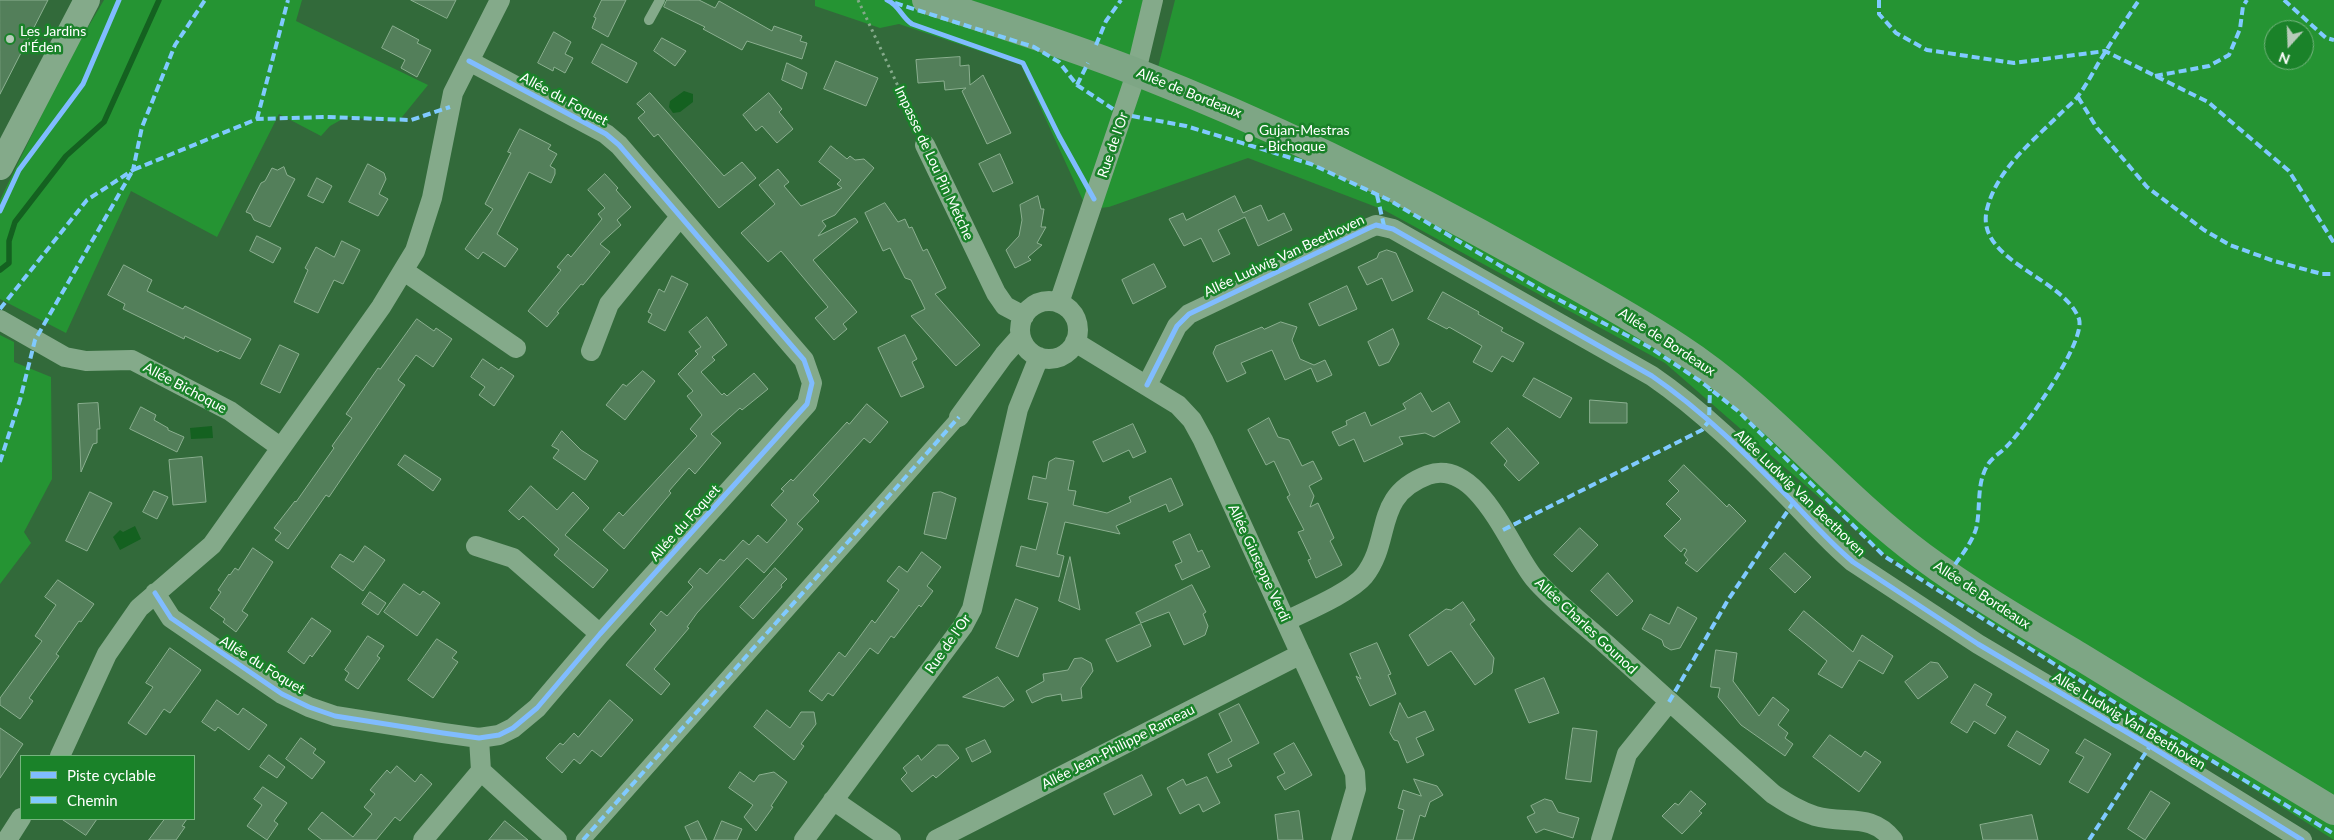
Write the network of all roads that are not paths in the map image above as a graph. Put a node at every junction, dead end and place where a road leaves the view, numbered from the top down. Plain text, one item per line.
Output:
1 (87, 0) edge
2 (500, 0) edge
3 (660, 0) edge
4 (926, 0) edge
5 (1153, 0) edge
6 (649, 20) dead end
7 (469, 61) junction
8 (1136, 72) junction
9 (925, 145) road end
10 (0, 167) edge
11 (680, 217) junction
12 (404, 271) junction
13 (1059, 303) junction
14 (1024, 316) junction
15 (0, 320) edge
16 (1020, 337) junction
17 (1075, 342) junction
18 (516, 348) dead end
19 (590, 351) dead end
20 (1039, 357) junction
21 (1147, 384) junction
22 (959, 417) joint
23 (280, 447) junction
24 (476, 546) dead end
25 (154, 593) junction
26 (1286, 621) junction
27 (600, 634) junction
28 (1301, 654) junction
29 (1669, 702) junction
30 (479, 738) junction
31 (60, 755) edge
32 (481, 772) junction
33 (833, 800) junction
34 (2334, 811) edge
35 (20, 820) edge
36 (7, 840) edge
37 (423, 840) edge
38 (557, 840) edge
39 (583, 840) edge
40 (804, 840) edge
41 (891, 840) edge
42 (936, 840) edge
43 (1341, 840) edge
44 (1601, 840) edge
45 (1893, 840) edge
46 (2302, 840) edge

1 - 10 street
2 - 7 street
3 - 6 lane
4 - 8 main road, Allée de Bordeaux
5 - 8 street, Rue de l'Or
7 - 11 street, Allée du Foquet
7 - 12 street
8 - 13 street, Rue de l'Or
8 - 34 main road, Allée de Bordeaux
9 - 14 street, Impasse de Lou Pin Metche
11 - 19 street
11 - 27 street, Allée du Foquet
12 - 18 street
12 - 23 street
13 - 14 street
13 - 17 street
14 - 16 street
15 - 23 street, Allée Bichoque
16 - 20 street
16 - 22 street
17 - 20 street
17 - 21 street, Allée Giuseppe Verdi
20 - 33 street, Rue de l'Or
21 - 26 street, Allée Giuseppe Verdi
21 - 46 street, Allée Ludwig Van Beethoven
22 - 39 street
23 - 25 street
24 - 27 street
25 - 30 street, Allée du Foquet
25 - 31 street
26 - 28 street, Allée Giuseppe Verdi
26 - 29 street, Allée Charles Gounod
27 - 30 street, Allée du Foquet
28 - 42 street, Allée Jean-Philippe Rameau
28 - 43 street, Allée Giuseppe Verdi
29 - 44 street
29 - 45 street, Allée Charles Gounod
30 - 32 street
32 - 37 street
32 - 38 street
33 - 40 street, Rue de l'Or
33 - 41 street
35 - 36 street

